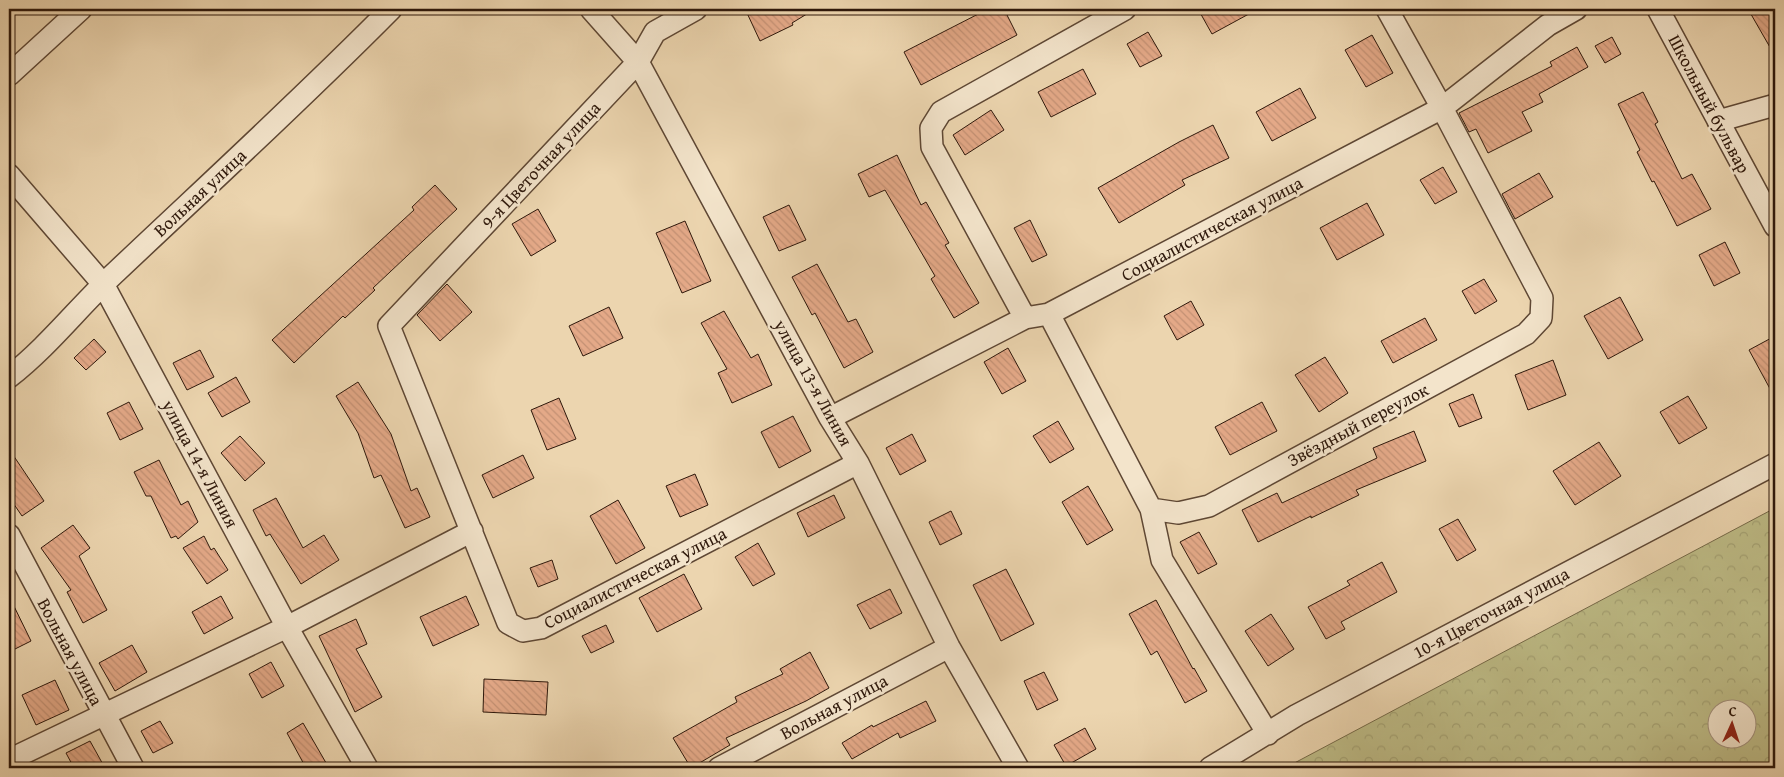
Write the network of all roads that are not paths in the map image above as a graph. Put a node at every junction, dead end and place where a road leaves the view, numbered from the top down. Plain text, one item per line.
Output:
1 (81, 9) edge
2 (391, 9) edge
3 (591, 9) edge
4 (696, 9) edge
5 (1126, 9) edge
6 (1387, 9) edge
7 (1576, 9) edge
8 (1658, 9) edge
9 (638, 62) junction
10 (9, 75) edge
11 (1775, 105) edge
12 (1442, 108) junction
13 (1718, 121) junction
14 (9, 175) edge
15 (1775, 226) edge
16 (103, 284) junction
17 (1049, 314) junction
18 (1025, 318) junction
19 (389, 326) joint
20 (9, 377) edge
21 (830, 418) junction
22 (858, 463) junction
23 (1775, 464) edge
24 (1151, 509) junction
25 (472, 531) junction
26 (9, 535) edge
27 (287, 627) junction
28 (950, 647) junction
29 (103, 714) junction
30 (1268, 734) junction
31 (9, 760) edge
32 (134, 768) edge
33 (367, 768) edge
34 (719, 768) edge
35 (1018, 768) edge
36 (1210, 768) edge

1 - 10 lane
2 - 16 lane, Вольная улица
3 - 9 lane, улица 13-я Линия
4 - 9 lane, 9-я Цветочная улица
5 - 18 lane
6 - 12 lane, Звёздный переулок
7 - 12 lane, Социалистическая улица
8 - 13 lane, Школьный бульвар
9 - 19 lane, 9-я Цветочная улица
9 - 21 lane, улица 13-я Линия
11 - 13 lane
12 - 17 lane, Социалистическая улица
12 - 24 lane, Звёздный переулок
13 - 15 lane, Школьный бульвар
14 - 16 lane, улица 14-я Линия
16 - 20 lane, Вольная улица
16 - 27 lane, улица 14-я Линия
17 - 18 lane, Социалистическая улица
17 - 24 lane
18 - 21 lane, Социалистическая улица
19 - 25 lane, Социалистическая улица
21 - 22 lane, улица 13-я Линия
22 - 25 lane, Социалистическая улица
22 - 28 lane, улица 13-я Линия
23 - 30 lane, 10-я Цветочная улица
24 - 30 lane
25 - 27 lane
26 - 29 lane, Вольная улица
27 - 29 lane
27 - 33 lane, улица 14-я Линия
28 - 34 lane, Вольная улица
28 - 35 lane, улица 13-я Линия
29 - 31 lane
29 - 32 lane, Вольная улица
30 - 36 lane, 10-я Цветочная улица

